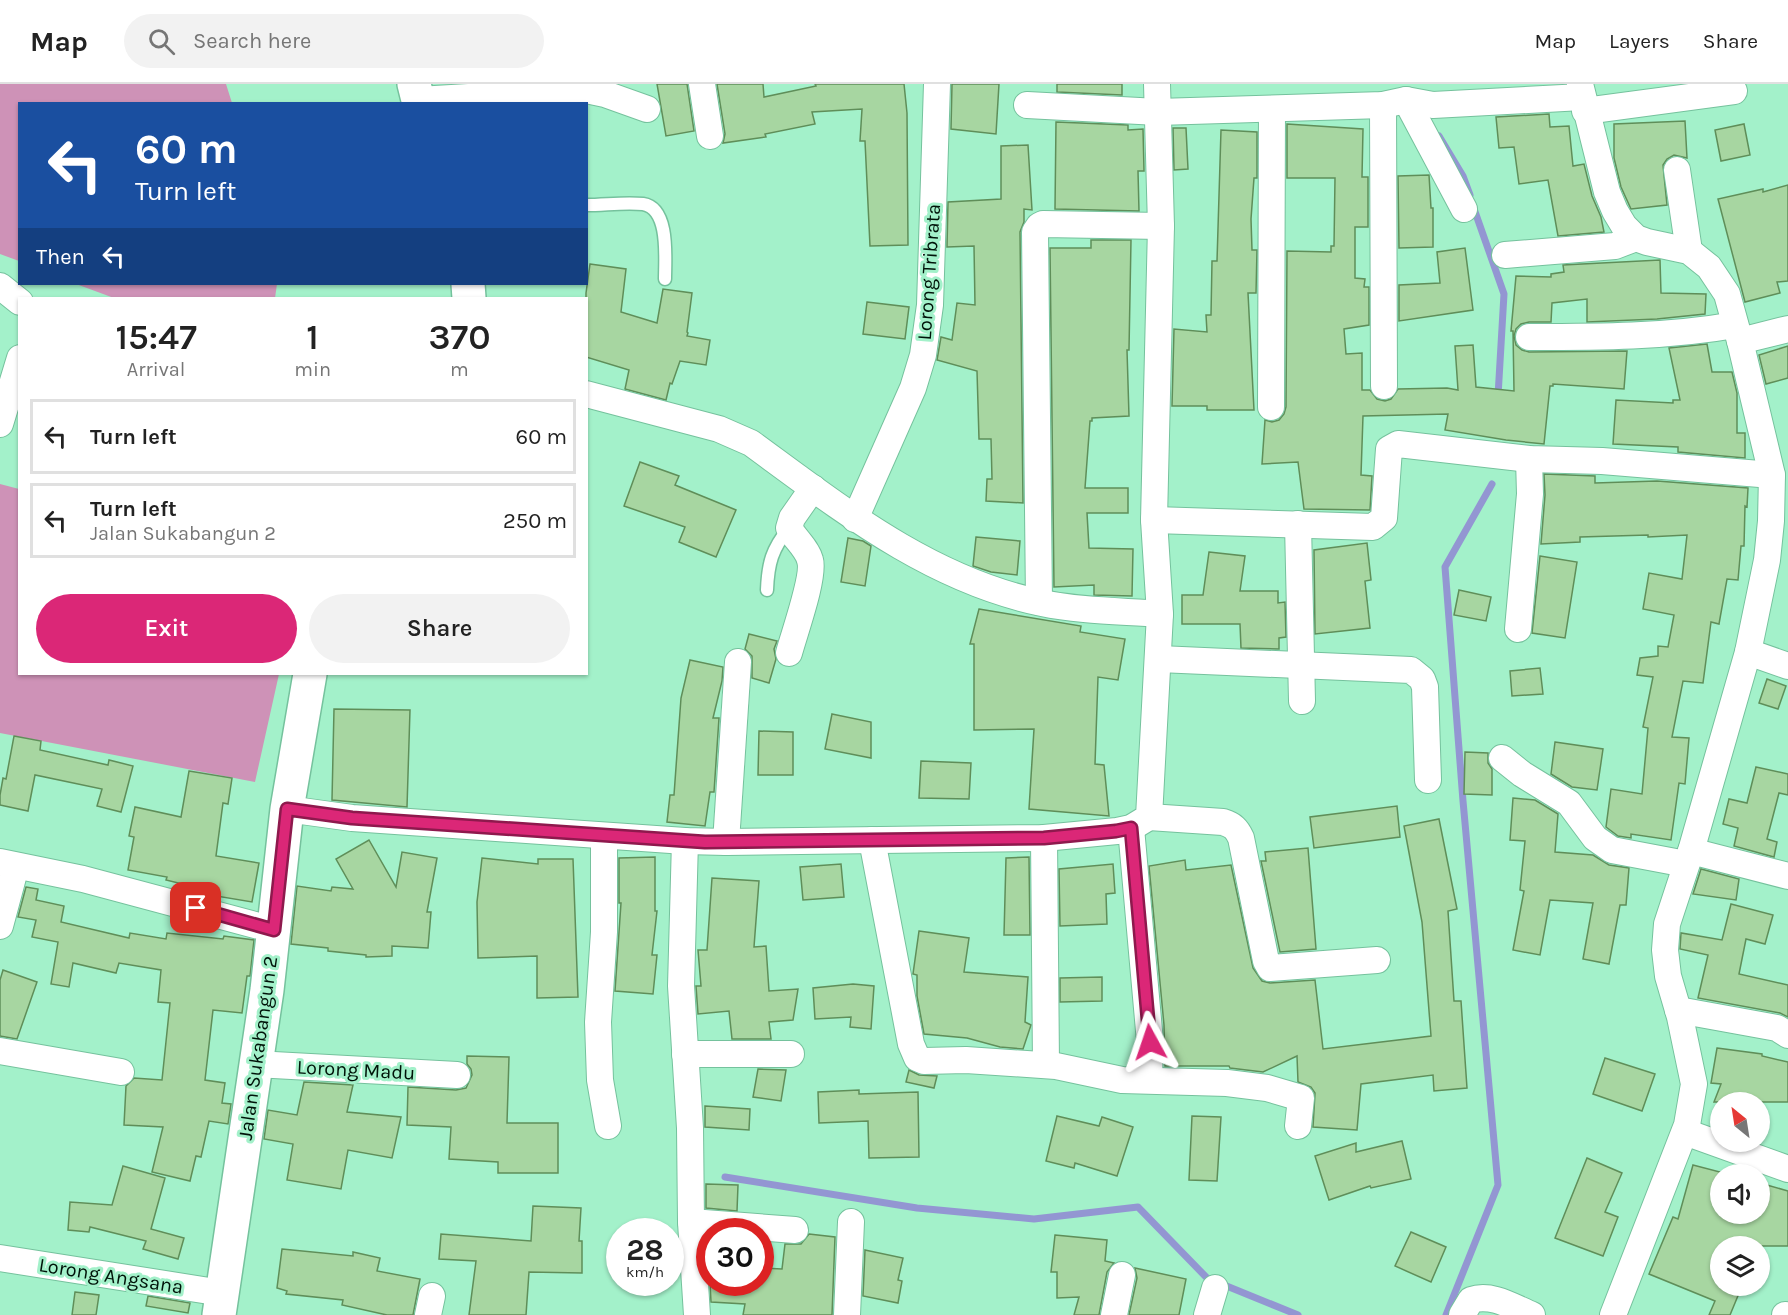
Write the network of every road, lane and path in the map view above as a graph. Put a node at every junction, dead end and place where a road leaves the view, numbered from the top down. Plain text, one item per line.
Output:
1 (702, 84) edge
2 (937, 84) edge
3 (1157, 84) edge
4 (1734, 91) dead end
5 (417, 96) edge
6 (1582, 97) edge
7 (1394, 102) junction
8 (1027, 105) dead end
9 (1272, 108) junction
10 (647, 109) dead end
11 (1158, 112) junction
12 (710, 136) dead end
13 (1677, 170) dead end
14 (588, 205) edge
15 (1464, 209) dead end
16 (1161, 226) junction
17 (1636, 238) junction
18 (1689, 251) junction
19 (1505, 255) dead end
20 (665, 279) dead end
21 (0, 286) edge
22 (18, 300) edge
23 (1788, 329) edge
24 (1738, 333) junction
25 (1529, 337) dead end
26 (18, 365) edge
27 (1384, 387) dead end
28 (10, 392) edge
29 (588, 395) edge
30 (1271, 407) dead end
31 (0, 424) edge
32 (1529, 459) junction
33 (1776, 461) edge
34 (813, 488) junction
35 (855, 519) junction
36 (1154, 520) junction
37 (1298, 524) junction
38 (789, 528) junction
39 (767, 590) dead end
40 (1039, 602) junction
41 (1160, 614) junction
42 (1518, 629) dead end
43 (1748, 652) junction
44 (789, 653) dead end
45 (1159, 659) junction
46 (738, 662) dead end
47 (1302, 664) junction
48 (1788, 666) edge
49 (310, 675) edge
50 (1302, 701) dead end
51 (1502, 758) dead end
52 (1428, 780) dead end
53 (287, 809) junction
54 (1140, 822) junction
55 (604, 836) junction
56 (1044, 838) junction
57 (872, 840) junction
58 (685, 841) junction
59 (726, 842) junction
60 (1689, 857) junction
61 (8, 864) edge
62 (1788, 876) edge
63 (0, 927) edge
64 (274, 930) junction
65 (1377, 960) dead end
66 (1678, 1010) junction
67 (1788, 1035) edge
68 (0, 1051) edge
69 (685, 1054) junction
70 (791, 1054) dead end
71 (255, 1064) junction
72 (1046, 1065) junction
73 (121, 1072) dead end
74 (457, 1075) dead end
75 (1149, 1080) junction
76 (608, 1126) dead end
77 (1298, 1126) dead end
78 (1685, 1132) junction
79 (1788, 1169) edge
80 (691, 1222) junction
81 (851, 1222) dead end
82 (795, 1230) dead end
83 (0, 1258) edge
84 (1122, 1275) dead end
85 (1215, 1288) dead end
86 (220, 1304) edge
87 (697, 1315) edge
88 (847, 1315) edge
89 (1114, 1315) edge
90 (1208, 1315) edge
91 (1462, 1315) edge
92 (1532, 1315) edge
93 (1613, 1315) edge

1 - 12 street
2 - 35 street, Lorong Tribrata
3 - 11 street
4 - 6 street
5 - 10 street
6 - 7 street
6 - 17 street
7 - 9 street
7 - 15 street
7 - 27 street
8 - 11 street
9 - 11 street
9 - 30 street
11 - 16 street
13 - 18 street
14 - 20 lane
16 - 36 street
16 - 40 street
17 - 18 street
17 - 19 street
18 - 24 street
21 - 22 street
23 - 24 street
24 - 25 street
24 - 33 street
26 - 28 street
28 - 31 street
29 - 34 street
32 - 33 street
32 - 37 street
32 - 42 street
33 - 43 street
34 - 35 street
34 - 38 street
35 - 40 street
36 - 37 street
36 - 41 street
37 - 47 street
38 - 39 lane
38 - 44 street
40 - 41 street
41 - 45 street
43 - 48 street
43 - 60 street
45 - 47 street
45 - 54 street
46 - 59 street
47 - 50 street
47 - 52 street
49 - 53 street, Jalan Sukabangun 2
51 - 60 street
53 - 55 street
53 - 64 street, Jalan Sukabangun 2
54 - 56 street
54 - 65 street
54 - 75 street
55 - 58 street
55 - 76 street
56 - 57 street
56 - 72 street
57 - 59 street
57 - 72 street
58 - 59 street
58 - 69 street
60 - 62 street
60 - 66 street
61 - 63 street
61 - 64 street
64 - 71 street, Jalan Sukabangun 2
66 - 67 street
66 - 78 street
68 - 73 street
69 - 70 street
69 - 80 street
71 - 74 street, Lorong Madu
71 - 86 street, Jalan Sukabangun 2
72 - 75 street
75 - 77 street
78 - 79 street
78 - 93 street
80 - 82 street
80 - 87 street
81 - 88 street
83 - 86 street, Lorong Angsana
84 - 89 street
85 - 90 street
91 - 92 street

